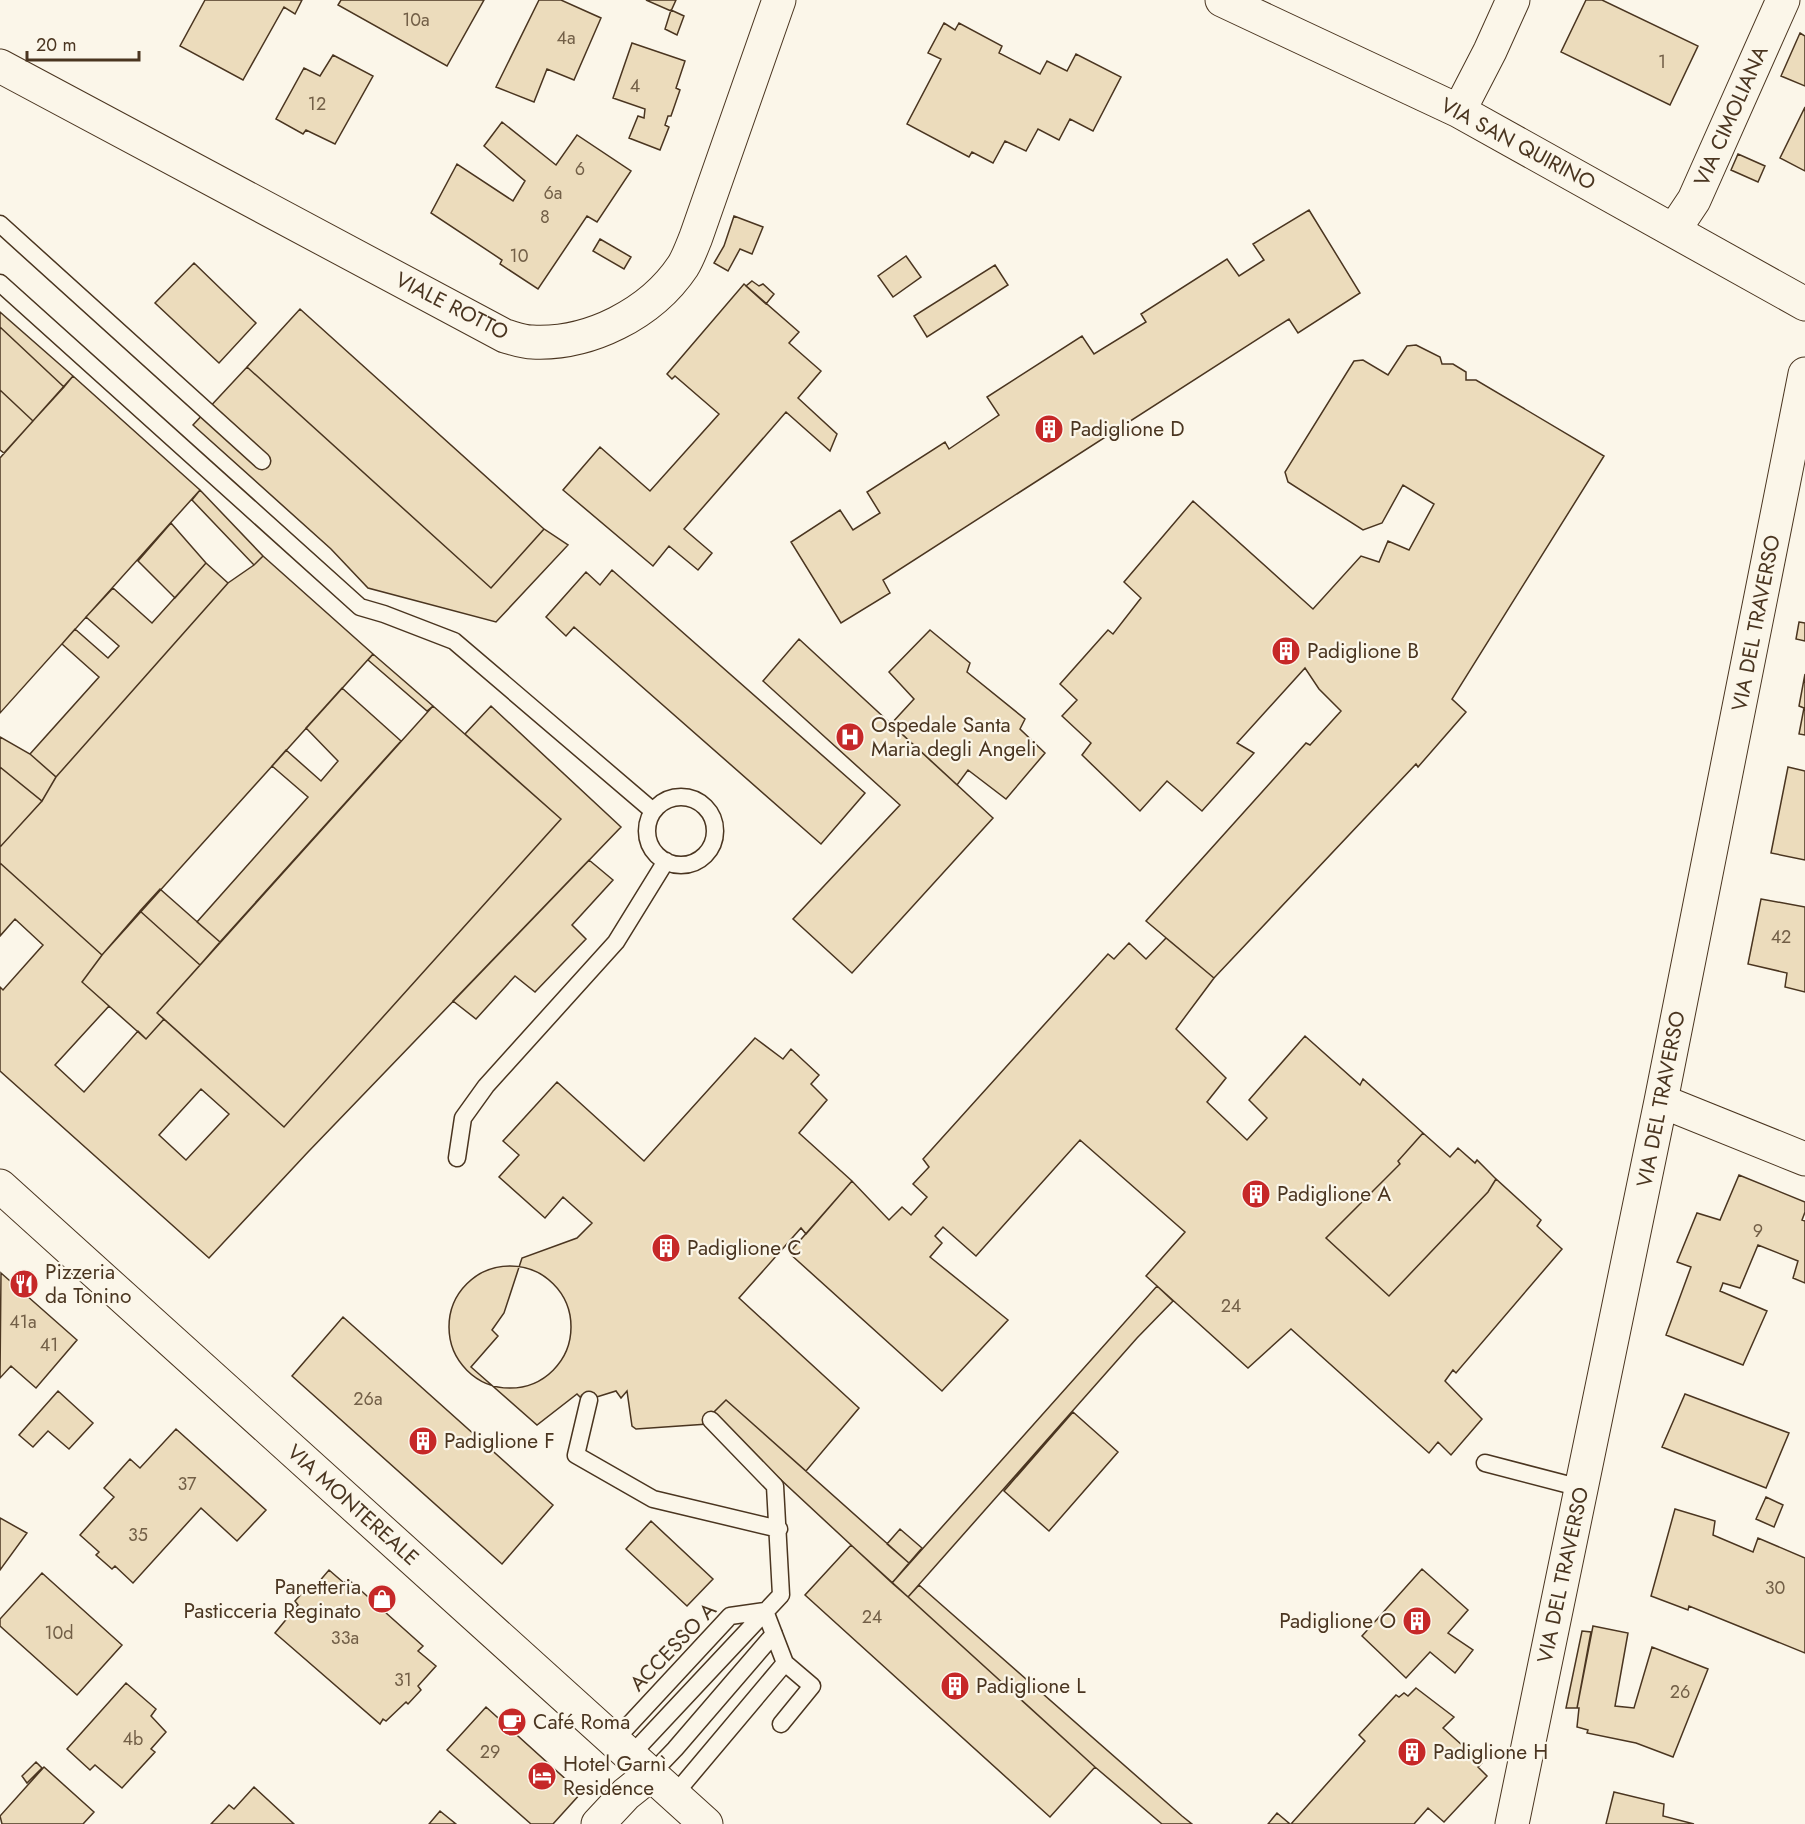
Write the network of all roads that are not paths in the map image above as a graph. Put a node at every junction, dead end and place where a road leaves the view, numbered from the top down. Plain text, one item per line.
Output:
1 (779, 0) edge
2 (1222, 0) edge
3 (1513, 0) edge
4 (1783, 0) edge
5 (0, 66) edge
6 (1460, 111) junction
7 (0, 224) edge
8 (1674, 230) junction
9 (0, 283) edge
10 (1805, 304) edge
11 (1805, 374) edge
12 (262, 461) dead end
13 (653, 811) junction
14 (666, 861) junction
15 (1661, 1101) junction
16 (457, 1158) dead end
17 (1805, 1160) edge
18 (0, 1186) edge
19 (589, 1400) dead end
20 (711, 1420) dead end
21 (1485, 1463) dead end
22 (1581, 1488) junction
23 (779, 1529) junction
24 (765, 1611) junction
25 (774, 1634) junction
26 (785, 1663) junction
27 (781, 1724) dead end
28 (642, 1766) junction
29 (598, 1824) edge
30 (706, 1824) edge
31 (1512, 1824) edge

1 - 5 street, VIALE ROTTO
2 - 6 street, VIA SAN QUIRINO
3 - 6 street
4 - 8 street, VIA CIMOLIANA
6 - 8 street, VIA SAN QUIRINO
7 - 12 lane
8 - 10 street, VIA SAN QUIRINO
9 - 13 lane
11 - 15 street, VIA DEL TRAVERSO
13 - 14 lane
13 - 14 lane
14 - 16 lane
15 - 17 street
15 - 22 street, VIA DEL TRAVERSO
18 - 28 street, VIA MONTEREALE
19 - 23 lane
20 - 23 lane
21 - 22 lane
22 - 31 street, VIA DEL TRAVERSO
23 - 24 lane
24 - 25 lane
24 - 28 lane
25 - 26 lane
25 - 28 lane
26 - 27 lane
26 - 28 lane
28 - 29 street
28 - 30 street, VIA MONTEREALE

